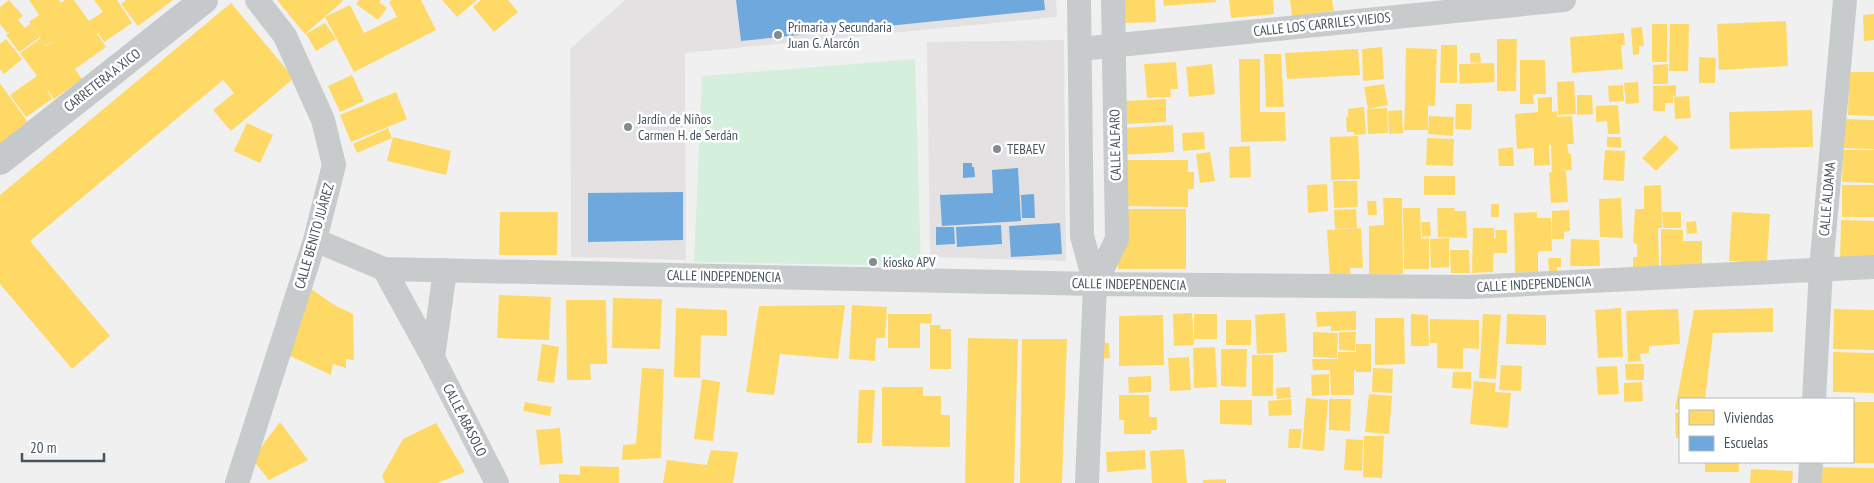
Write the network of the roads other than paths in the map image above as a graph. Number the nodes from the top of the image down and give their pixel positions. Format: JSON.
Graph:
{"nodes":[{"id":1,"x":204,"y":0,"type":"edge"},
{"id":2,"x":257,"y":0,"type":"edge"},
{"id":3,"x":1079,"y":0,"type":"edge"},
{"id":4,"x":1113,"y":0,"type":"edge"},
{"id":5,"x":1564,"y":0,"type":"edge"},
{"id":6,"x":1844,"y":0,"type":"edge"},
{"id":7,"x":1113,"y":46,"type":"junction"},
{"id":8,"x":1080,"y":49,"type":"junction"},
{"id":9,"x":0,"y":161,"type":"edge"},
{"id":10,"x":315,"y":240,"type":"junction"},
{"id":11,"x":1874,"y":267,"type":"edge"},
{"id":12,"x":384,"y":269,"type":"junction"},
{"id":13,"x":1821,"y":269,"type":"junction"},
{"id":14,"x":445,"y":270,"type":"junction"},
{"id":15,"x":1094,"y":284,"type":"junction"},
{"id":16,"x":433,"y":358,"type":"junction"},
{"id":17,"x":1814,"y":398,"type":"edge"},
{"id":18,"x":1811,"y":463,"type":"edge"},
{"id":19,"x":237,"y":483,"type":"edge"},
{"id":20,"x":497,"y":483,"type":"edge"},
{"id":21,"x":1086,"y":483,"type":"edge"},
{"id":22,"x":1810,"y":483,"type":"edge"}],
"edges":[{"from":1,"to":9,"type":"main road","name":"CARRETERA A XICO"},
{"from":2,"to":10,"type":"street","name":"CALLE BENITO JUÁREZ"},
{"from":3,"to":8,"type":"street","name":"CALLE ALFARO"},
{"from":4,"to":7,"type":"street","name":"CALLE ALFARO"},
{"from":5,"to":7,"type":"street","name":"CALLE LOS CARRILES VIEJOS"},
{"from":6,"to":13,"type":"street","name":"CALLE ALDAMA"},
{"from":7,"to":8,"type":"street","name":"CALLE LOS CARRILES VIEJOS"},
{"from":7,"to":15,"type":"street","name":"CALLE ALFARO"},
{"from":8,"to":15,"type":"street","name":"CALLE ALFARO"},
{"from":10,"to":12,"type":"street"},
{"from":10,"to":19,"type":"street","name":"CALLE BENITO JUÁREZ"},
{"from":11,"to":13,"type":"street","name":"CALLE INDEPENDENCIA"},
{"from":12,"to":14,"type":"street","name":"CALLE INDEPENDENCIA"},
{"from":12,"to":16,"type":"street","name":"CALLE ABASOLO"},
{"from":13,"to":15,"type":"street","name":"CALLE INDEPENDENCIA"},
{"from":13,"to":17,"type":"street","name":"CALLE ALDAMA"},
{"from":14,"to":15,"type":"street","name":"CALLE INDEPENDENCIA"},
{"from":14,"to":16,"type":"street"},
{"from":15,"to":21,"type":"street","name":"CALLE ALFARO"},
{"from":16,"to":20,"type":"street","name":"CALLE ABASOLO"},
{"from":18,"to":22,"type":"street"}]}
